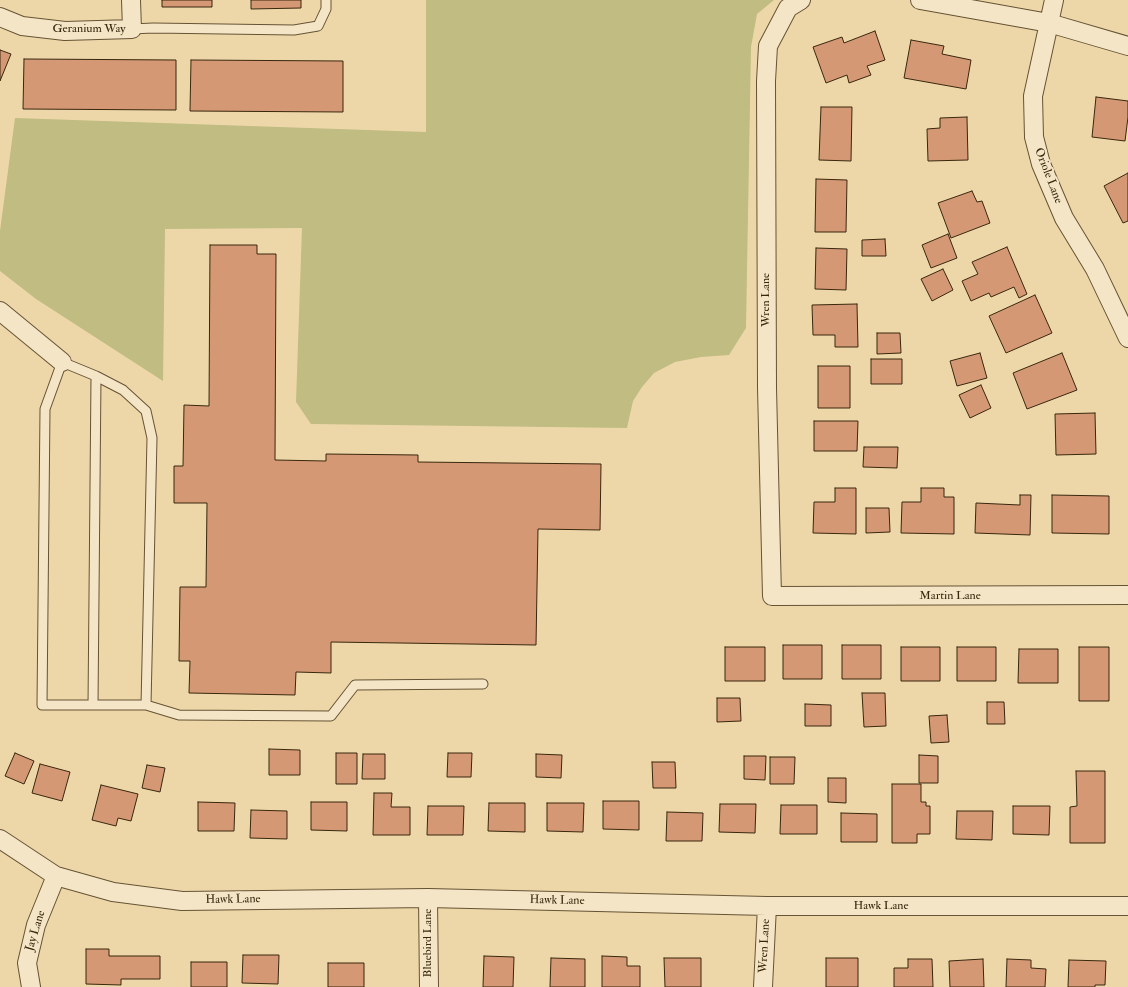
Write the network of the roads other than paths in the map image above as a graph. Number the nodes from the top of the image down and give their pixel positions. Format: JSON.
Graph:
{"nodes":[{"id":1,"x":131,"y":0,"type":"edge"},
{"id":2,"x":326,"y":0,"type":"edge"},
{"id":3,"x":920,"y":0,"type":"edge"},
{"id":4,"x":1054,"y":0,"type":"edge"},
{"id":5,"x":795,"y":4,"type":"edge"},
{"id":6,"x":0,"y":17,"type":"edge"},
{"id":7,"x":1048,"y":23,"type":"junction"},
{"id":8,"x":132,"y":29,"type":"junction"},
{"id":9,"x":1128,"y":46,"type":"edge"},
{"id":10,"x":0,"y":311,"type":"edge"},
{"id":11,"x":1128,"y":338,"type":"edge"},
{"id":12,"x":62,"y":362,"type":"junction"},
{"id":13,"x":96,"y":376,"type":"junction"},
{"id":14,"x":1128,"y":595,"type":"edge"},
{"id":15,"x":772,"y":596,"type":"joint"},
{"id":16,"x":483,"y":684,"type":"dead end"},
{"id":17,"x":93,"y":706,"type":"junction"},
{"id":18,"x":146,"y":706,"type":"junction"},
{"id":19,"x":0,"y":839,"type":"edge"},
{"id":20,"x":56,"y":876,"type":"junction"},
{"id":21,"x":428,"y":898,"type":"junction"},
{"id":22,"x":767,"y":906,"type":"junction"},
{"id":23,"x":1128,"y":906,"type":"edge"},
{"id":24,"x":31,"y":987,"type":"edge"},
{"id":25,"x":429,"y":987,"type":"edge"},
{"id":26,"x":763,"y":987,"type":"edge"}],
"edges":[{"from":1,"to":8,"type":"street"},
{"from":2,"to":8,"type":"lane"},
{"from":3,"to":7,"type":"street"},
{"from":4,"to":7,"type":"street","name":"Oriole Lane"},
{"from":5,"to":15,"type":"street","name":"Wren Lane"},
{"from":6,"to":8,"type":"street","name":"Geranium Way"},
{"from":7,"to":9,"type":"street"},
{"from":7,"to":11,"type":"street","name":"Oriole Lane"},
{"from":10,"to":12,"type":"street"},
{"from":12,"to":13,"type":"lane"},
{"from":12,"to":17,"type":"lane"},
{"from":13,"to":17,"type":"lane"},
{"from":13,"to":18,"type":"lane"},
{"from":14,"to":15,"type":"street","name":"Martin Lane"},
{"from":16,"to":18,"type":"lane"},
{"from":17,"to":18,"type":"lane"},
{"from":19,"to":20,"type":"street","name":"Hawk Lane"},
{"from":20,"to":21,"type":"street","name":"Hawk Lane"},
{"from":20,"to":24,"type":"street","name":"Jay Lane"},
{"from":21,"to":22,"type":"street","name":"Hawk Lane"},
{"from":21,"to":25,"type":"street","name":"Bluebird Lane"},
{"from":22,"to":23,"type":"street","name":"Hawk Lane"},
{"from":22,"to":26,"type":"street","name":"Wren Lane"}]}
